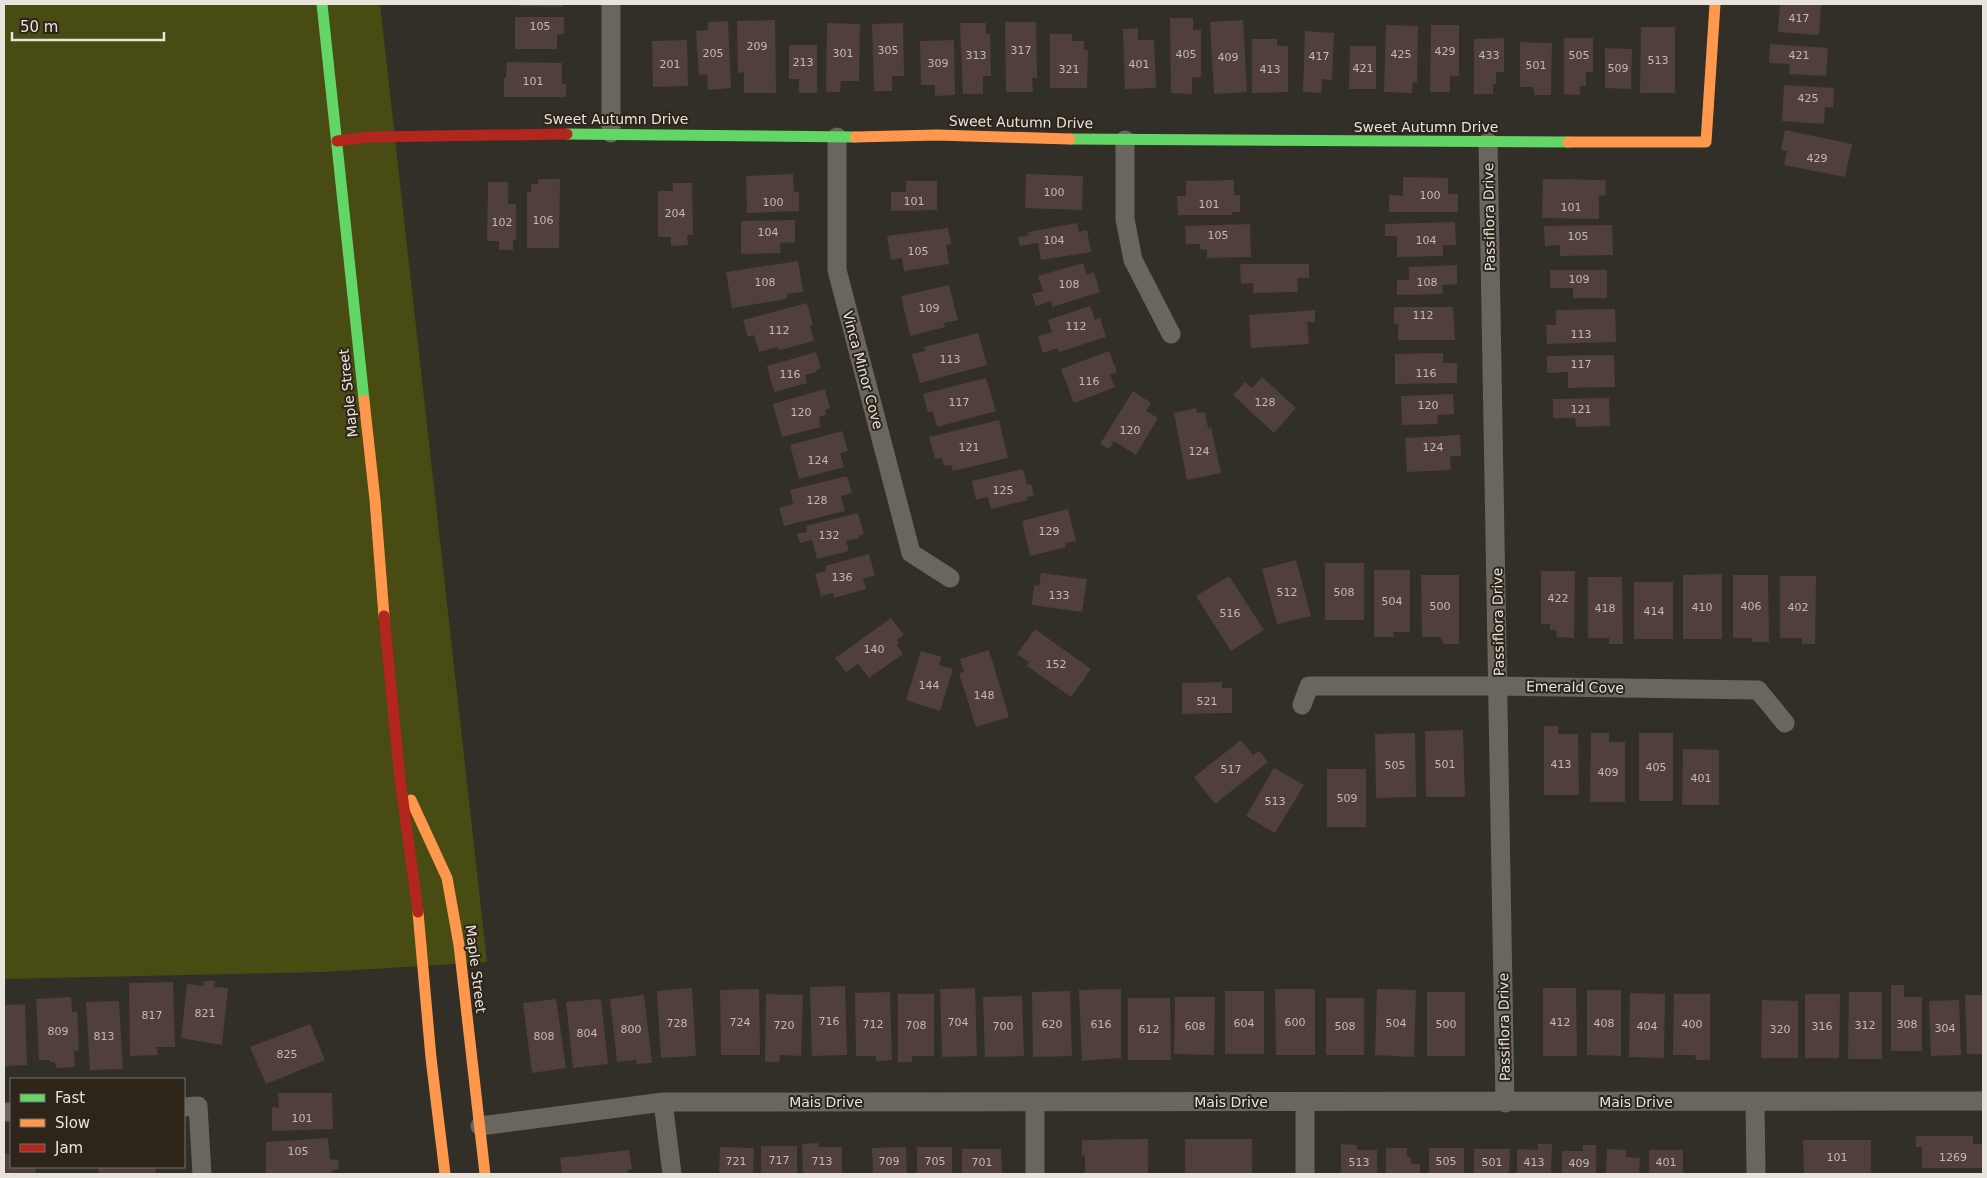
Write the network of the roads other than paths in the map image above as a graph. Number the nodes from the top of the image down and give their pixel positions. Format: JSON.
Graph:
{"nodes":[{"id":1,"x":322,"y":4,"type":"edge"},
{"id":2,"x":610,"y":4,"type":"edge"},
{"id":3,"x":1715,"y":4,"type":"edge"},
{"id":4,"x":611,"y":133,"type":"junction"},
{"id":5,"x":837,"y":137,"type":"junction"},
{"id":6,"x":1125,"y":140,"type":"junction"},
{"id":7,"x":337,"y":141,"type":"junction"},
{"id":8,"x":1488,"y":142,"type":"junction"},
{"id":9,"x":1171,"y":334,"type":"dead end"},
{"id":10,"x":950,"y":578,"type":"dead end"},
{"id":11,"x":1499,"y":686,"type":"junction"},
{"id":12,"x":1302,"y":705,"type":"dead end"},
{"id":13,"x":1785,"y":723,"type":"dead end"},
{"id":14,"x":400,"y":779,"type":"junction"},
{"id":15,"x":1755,"y":1101,"type":"junction"},
{"id":16,"x":1983,"y":1101,"type":"edge"},
{"id":17,"x":663,"y":1102,"type":"junction"},
{"id":18,"x":1035,"y":1102,"type":"junction"},
{"id":19,"x":1305,"y":1102,"type":"junction"},
{"id":20,"x":1505,"y":1103,"type":"junction"},
{"id":21,"x":191,"y":1107,"type":"edge"},
{"id":22,"x":480,"y":1126,"type":"junction"},
{"id":23,"x":202,"y":1174,"type":"edge"},
{"id":24,"x":445,"y":1174,"type":"edge"},
{"id":25,"x":485,"y":1174,"type":"edge"},
{"id":26,"x":672,"y":1174,"type":"edge"},
{"id":27,"x":1035,"y":1174,"type":"edge"},
{"id":28,"x":1305,"y":1174,"type":"edge"},
{"id":29,"x":1756,"y":1174,"type":"edge"}],
"edges":[{"from":1,"to":7,"type":"street","name":"Maple Street"},
{"from":2,"to":4,"type":"street"},
{"from":3,"to":8,"type":"street","name":"Sweet Autumn Drive"},
{"from":4,"to":5,"type":"street","name":"Sweet Autumn Drive"},
{"from":4,"to":7,"type":"street","name":"Sweet Autumn Drive"},
{"from":5,"to":6,"type":"street","name":"Sweet Autumn Drive"},
{"from":5,"to":10,"type":"street","name":"Vinca Minor Cove"},
{"from":6,"to":8,"type":"street","name":"Sweet Autumn Drive"},
{"from":6,"to":9,"type":"street"},
{"from":7,"to":14,"type":"street","name":"Maple Street"},
{"from":8,"to":11,"type":"street","name":"Passiflora Drive"},
{"from":11,"to":12,"type":"street","name":"Emerald Cove"},
{"from":11,"to":13,"type":"street","name":"Emerald Cove"},
{"from":11,"to":20,"type":"street","name":"Passiflora Drive"},
{"from":14,"to":22,"type":"street","name":"Maple Street"},
{"from":14,"to":24,"type":"street","name":"Maple Street"},
{"from":15,"to":16,"type":"street","name":"Mais Drive"},
{"from":15,"to":20,"type":"street","name":"Mais Drive"},
{"from":15,"to":29,"type":"street"},
{"from":17,"to":18,"type":"street","name":"Mais Drive"},
{"from":17,"to":22,"type":"street","name":"Mais Drive"},
{"from":17,"to":26,"type":"street"},
{"from":18,"to":19,"type":"street","name":"Mais Drive"},
{"from":18,"to":27,"type":"street"},
{"from":19,"to":20,"type":"street","name":"Mais Drive"},
{"from":19,"to":28,"type":"street"},
{"from":21,"to":23,"type":"street"},
{"from":22,"to":25,"type":"street","name":"Maple Street"}]}
